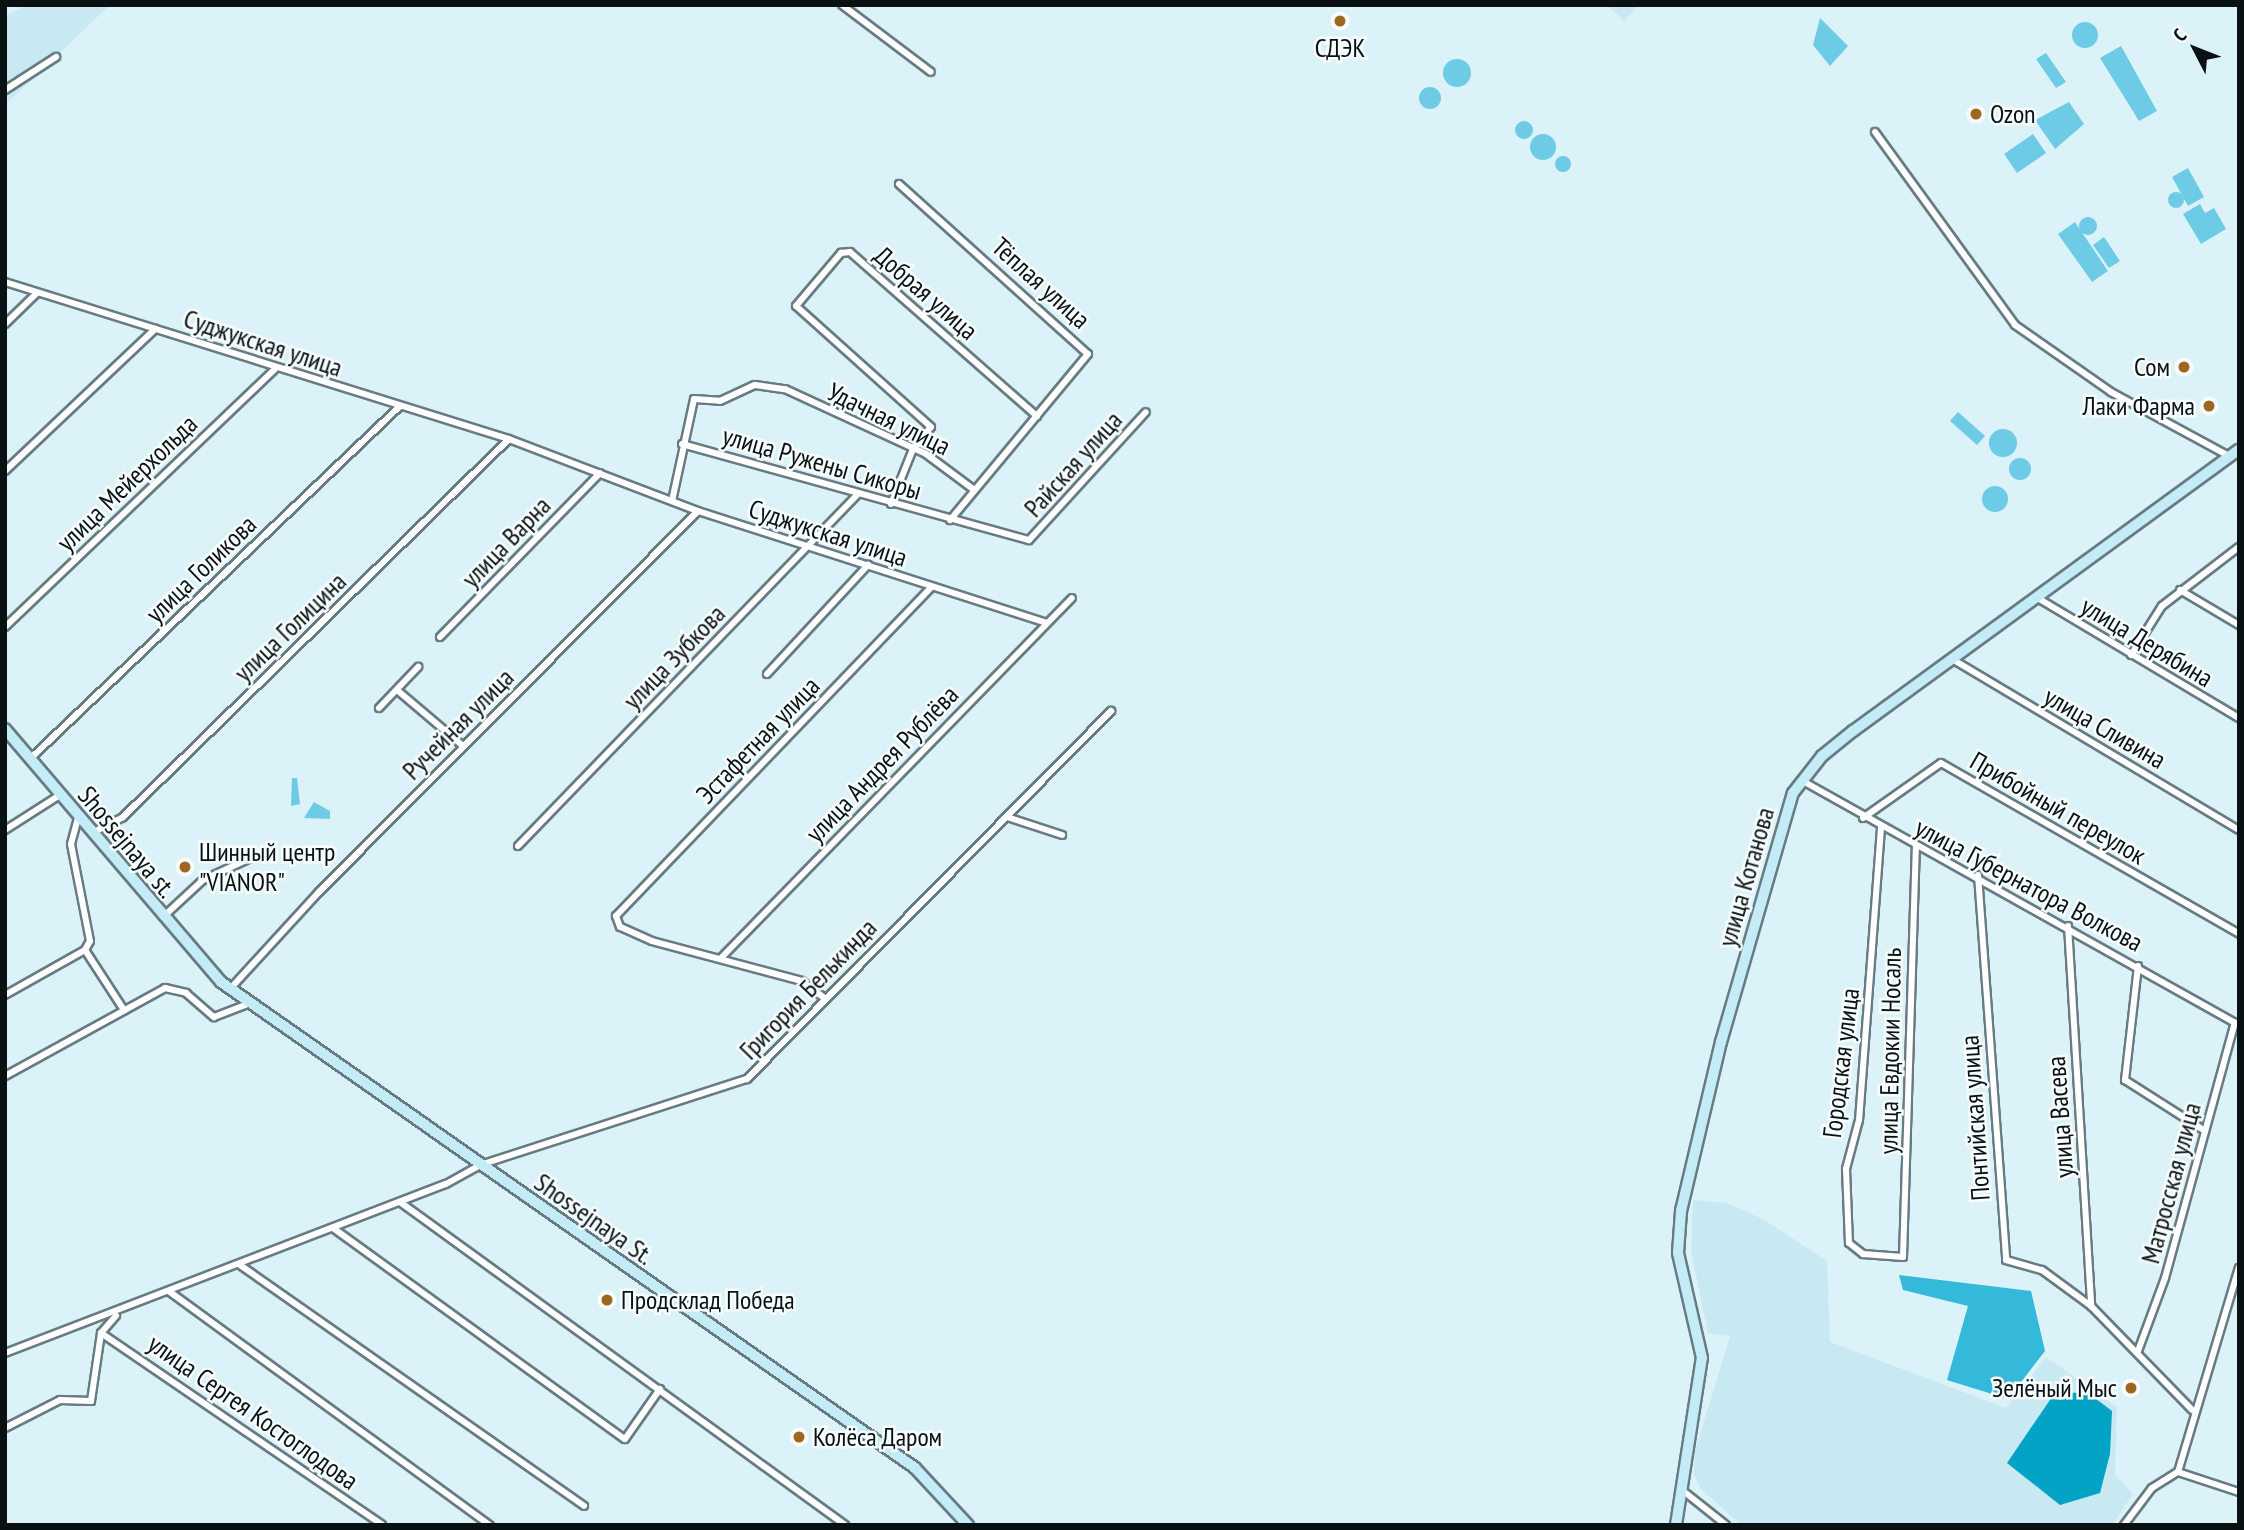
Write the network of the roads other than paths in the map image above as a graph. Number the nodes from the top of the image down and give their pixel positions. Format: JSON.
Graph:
{"nodes":[{"id":1,"x":842,"y":5,"type":"edge"},
{"id":2,"x":56,"y":57,"type":"dead end"},
{"id":3,"x":931,"y":72,"type":"dead end"},
{"id":4,"x":5,"y":90,"type":"edge"},
{"id":5,"x":1875,"y":132,"type":"dead end"},
{"id":6,"x":899,"y":184,"type":"dead end"},
{"id":7,"x":5,"y":282,"type":"edge"},
{"id":8,"x":37,"y":293,"type":"junction"},
{"id":9,"x":5,"y":324,"type":"edge"},
{"id":10,"x":155,"y":329,"type":"junction"},
{"id":11,"x":276,"y":368,"type":"junction"},
{"id":12,"x":398,"y":407,"type":"junction"},
{"id":13,"x":1146,"y":412,"type":"dead end"},
{"id":14,"x":1037,"y":416,"type":"junction"},
{"id":15,"x":509,"y":439,"type":"junction"},
{"id":16,"x":682,"y":443,"type":"junction"},
{"id":17,"x":912,"y":449,"type":"junction"},
{"id":18,"x":2239,"y":450,"type":"edge"},
{"id":19,"x":2229,"y":456,"type":"junction"},
{"id":20,"x":5,"y":471,"type":"edge"},
{"id":21,"x":600,"y":473,"type":"junction"},
{"id":22,"x":973,"y":489,"type":"junction"},
{"id":23,"x":858,"y":495,"type":"junction"},
{"id":24,"x":671,"y":501,"type":"junction"},
{"id":25,"x":891,"y":504,"type":"junction"},
{"id":26,"x":698,"y":511,"type":"junction"},
{"id":27,"x":950,"y":520,"type":"junction"},
{"id":28,"x":1029,"y":540,"type":"joint"},
{"id":29,"x":2237,"y":547,"type":"edge"},
{"id":30,"x":809,"y":548,"type":"junction"},
{"id":31,"x":868,"y":565,"type":"junction"},
{"id":32,"x":932,"y":587,"type":"junction"},
{"id":33,"x":2180,"y":590,"type":"junction"},
{"id":34,"x":2036,"y":597,"type":"junction"},
{"id":35,"x":1072,"y":598,"type":"dead end"},
{"id":36,"x":1046,"y":623,"type":"junction"},
{"id":37,"x":2239,"y":625,"type":"edge"},
{"id":38,"x":5,"y":627,"type":"edge"},
{"id":39,"x":440,"y":637,"type":"dead end"},
{"id":40,"x":2131,"y":655,"type":"junction"},
{"id":41,"x":1952,"y":659,"type":"junction"},
{"id":42,"x":418,"y":667,"type":"dead end"},
{"id":43,"x":767,"y":674,"type":"dead end"},
{"id":44,"x":397,"y":690,"type":"junction"},
{"id":45,"x":379,"y":708,"type":"dead end"},
{"id":46,"x":1111,"y":711,"type":"dead end"},
{"id":47,"x":2239,"y":719,"type":"edge"},
{"id":48,"x":5,"y":729,"type":"edge"},
{"id":49,"x":463,"y":746,"type":"junction"},
{"id":50,"x":30,"y":759,"type":"junction"},
{"id":51,"x":1801,"y":780,"type":"junction"},
{"id":52,"x":60,"y":795,"type":"junction"},
{"id":53,"x":78,"y":817,"type":"junction"},
{"id":54,"x":1007,"y":817,"type":"junction"},
{"id":55,"x":1863,"y":818,"type":"junction"},
{"id":56,"x":1881,"y":828,"type":"junction"},
{"id":57,"x":5,"y":830,"type":"edge"},
{"id":58,"x":2239,"y":830,"type":"edge"},
{"id":59,"x":92,"y":834,"type":"junction"},
{"id":60,"x":1062,"y":835,"type":"dead end"},
{"id":61,"x":1916,"y":845,"type":"junction"},
{"id":62,"x":518,"y":846,"type":"dead end"},
{"id":63,"x":255,"y":856,"type":"dead end"},
{"id":64,"x":1978,"y":875,"type":"junction"},
{"id":65,"x":163,"y":917,"type":"junction"},
{"id":66,"x":2068,"y":926,"type":"junction"},
{"id":67,"x":2239,"y":934,"type":"edge"},
{"id":68,"x":85,"y":950,"type":"junction"},
{"id":69,"x":722,"y":957,"type":"junction"},
{"id":70,"x":2138,"y":966,"type":"junction"},
{"id":71,"x":230,"y":989,"type":"junction"},
{"id":72,"x":5,"y":995,"type":"edge"},
{"id":73,"x":822,"y":997,"type":"junction"},
{"id":74,"x":250,"y":1003,"type":"junction"},
{"id":75,"x":124,"y":1010,"type":"junction"},
{"id":76,"x":2237,"y":1023,"type":"edge"},
{"id":77,"x":5,"y":1076,"type":"edge"},
{"id":78,"x":2205,"y":1131,"type":"junction"},
{"id":79,"x":480,"y":1165,"type":"junction"},
{"id":80,"x":400,"y":1202,"type":"junction"},
{"id":81,"x":333,"y":1228,"type":"junction"},
{"id":82,"x":1903,"y":1257,"type":"joint"},
{"id":83,"x":240,"y":1265,"type":"junction"},
{"id":84,"x":2239,"y":1268,"type":"edge"},
{"id":85,"x":170,"y":1292,"type":"junction"},
{"id":86,"x":2091,"y":1306,"type":"junction"},
{"id":87,"x":117,"y":1314,"type":"junction"},
{"id":88,"x":101,"y":1333,"type":"junction"},
{"id":89,"x":2138,"y":1351,"type":"junction"},
{"id":90,"x":5,"y":1353,"type":"edge"},
{"id":91,"x":660,"y":1389,"type":"junction"},
{"id":92,"x":2192,"y":1410,"type":"junction"},
{"id":93,"x":5,"y":1428,"type":"edge"},
{"id":94,"x":2178,"y":1472,"type":"junction"},
{"id":95,"x":1682,"y":1490,"type":"junction"},
{"id":96,"x":2239,"y":1492,"type":"edge"},
{"id":97,"x":584,"y":1506,"type":"dead end"},
{"id":98,"x":382,"y":1525,"type":"edge"},
{"id":99,"x":490,"y":1525,"type":"edge"},
{"id":100,"x":845,"y":1525,"type":"edge"},
{"id":101,"x":968,"y":1525,"type":"edge"},
{"id":102,"x":1676,"y":1525,"type":"edge"},
{"id":103,"x":1726,"y":1525,"type":"edge"},
{"id":104,"x":2124,"y":1525,"type":"edge"}],
"edges":[{"from":1,"to":3,"type":"street"},
{"from":2,"to":4,"type":"street"},
{"from":5,"to":19,"type":"street"},
{"from":6,"to":14,"type":"street","name":"Тёплая улица"},
{"from":7,"to":8,"type":"street","name":"Суджукская улица"},
{"from":8,"to":9,"type":"street"},
{"from":8,"to":10,"type":"street","name":"Суджукская улица"},
{"from":10,"to":11,"type":"street","name":"Суджукская улица"},
{"from":10,"to":20,"type":"street"},
{"from":11,"to":12,"type":"street","name":"Суджукская улица"},
{"from":11,"to":38,"type":"street","name":"улица Мейерхольда"},
{"from":12,"to":15,"type":"street","name":"Суджукская улица"},
{"from":12,"to":50,"type":"street","name":"улица Голикова"},
{"from":13,"to":28,"type":"street","name":"Райская улица"},
{"from":14,"to":17,"type":"street","name":"Добрая улица"},
{"from":14,"to":22,"type":"street","name":"Тёплая улица"},
{"from":15,"to":21,"type":"street","name":"Суджукская улица"},
{"from":15,"to":59,"type":"street","name":"улица Голицина"},
{"from":16,"to":17,"type":"street","name":"Удачная улица"},
{"from":16,"to":23,"type":"street","name":"улица Ружены Сикоры"},
{"from":16,"to":24,"type":"street"},
{"from":17,"to":22,"type":"street","name":"Удачная улица"},
{"from":17,"to":25,"type":"street"},
{"from":18,"to":19,"type":"street","name":"улица Котанова"},
{"from":19,"to":34,"type":"street","name":"улица Котанова"},
{"from":21,"to":24,"type":"street","name":"Суджукская улица"},
{"from":21,"to":39,"type":"street","name":"улица Варна"},
{"from":22,"to":27,"type":"street","name":"Тёплая улица"},
{"from":23,"to":25,"type":"street","name":"улица Ружены Сикоры"},
{"from":23,"to":30,"type":"street","name":"улица Зубкова"},
{"from":24,"to":26,"type":"street","name":"Суджукская улица"},
{"from":25,"to":27,"type":"street","name":"улица Ружены Сикоры"},
{"from":26,"to":30,"type":"street","name":"Суджукская улица"},
{"from":26,"to":49,"type":"street","name":"Ручейная улица"},
{"from":27,"to":28,"type":"street","name":"улица Ружены Сикоры"},
{"from":29,"to":33,"type":"street"},
{"from":30,"to":31,"type":"street","name":"Суджукская улица"},
{"from":30,"to":62,"type":"street","name":"улица Зубкова"},
{"from":31,"to":32,"type":"street","name":"Суджукская улица"},
{"from":31,"to":43,"type":"street"},
{"from":32,"to":36,"type":"street","name":"Суджукская улица"},
{"from":32,"to":69,"type":"street","name":"Эстафетная улица"},
{"from":33,"to":37,"type":"street"},
{"from":33,"to":40,"type":"street"},
{"from":34,"to":40,"type":"street","name":"улица Дерябина"},
{"from":34,"to":41,"type":"street","name":"улица Котанова"},
{"from":35,"to":36,"type":"street","name":"улица Андрея Рублёва"},
{"from":36,"to":69,"type":"street","name":"улица Андрея Рублёва"},
{"from":40,"to":47,"type":"street","name":"улица Дерябина"},
{"from":41,"to":51,"type":"street","name":"улица Котанова"},
{"from":41,"to":58,"type":"street","name":"улица Сливина"},
{"from":42,"to":44,"type":"street"},
{"from":44,"to":45,"type":"street"},
{"from":44,"to":49,"type":"street"},
{"from":46,"to":54,"type":"street","name":"Григория Белькинда"},
{"from":48,"to":50,"type":"street"},
{"from":49,"to":71,"type":"street","name":"Ручейная улица"},
{"from":50,"to":52,"type":"street","name":"Shossejnaya st."},
{"from":51,"to":55,"type":"street","name":"улица Губернатора Волкова"},
{"from":51,"to":95,"type":"street","name":"улица Котанова"},
{"from":52,"to":53,"type":"street","name":"Shossejnaya st."},
{"from":52,"to":57,"type":"street"},
{"from":53,"to":59,"type":"street","name":"Shossejnaya st."},
{"from":53,"to":68,"type":"street"},
{"from":54,"to":60,"type":"street"},
{"from":54,"to":73,"type":"street","name":"Григория Белькинда"},
{"from":55,"to":56,"type":"street","name":"улица Губернатора Волкова"},
{"from":55,"to":67,"type":"street","name":"Прибойный переулок"},
{"from":56,"to":61,"type":"street","name":"улица Губернатора Волкова"},
{"from":56,"to":82,"type":"street","name":"Городская улица"},
{"from":59,"to":65,"type":"street","name":"Shossejnaya st."},
{"from":61,"to":64,"type":"street","name":"улица Губернатора Волкова"},
{"from":61,"to":82,"type":"street","name":"улица Евдокии Носаль"},
{"from":63,"to":65,"type":"street"},
{"from":64,"to":66,"type":"street","name":"улица Губернатора Волкова"},
{"from":64,"to":86,"type":"street","name":"Понтийская улица"},
{"from":65,"to":71,"type":"street","name":"Shossejnaya st."},
{"from":66,"to":70,"type":"street","name":"улица Губернатора Волкова"},
{"from":66,"to":86,"type":"street","name":"улица Васева"},
{"from":68,"to":72,"type":"street"},
{"from":68,"to":75,"type":"street"},
{"from":69,"to":73,"type":"street"},
{"from":70,"to":76,"type":"street","name":"улица Губернатора Волкова"},
{"from":70,"to":78,"type":"street"},
{"from":71,"to":74,"type":"street","name":"Shossejnaya St."},
{"from":73,"to":79,"type":"street","name":"Григория Белькинда"},
{"from":74,"to":75,"type":"street"},
{"from":74,"to":79,"type":"street","name":"Shossejnaya St."},
{"from":75,"to":77,"type":"street"},
{"from":76,"to":78,"type":"street","name":"Матросская улица"},
{"from":78,"to":89,"type":"street","name":"Матросская улица"},
{"from":79,"to":80,"type":"street","name":"Григория Белькинда"},
{"from":79,"to":101,"type":"street","name":"Shossejnaya St."},
{"from":80,"to":81,"type":"street","name":"Григория Белькинда"},
{"from":80,"to":91,"type":"street"},
{"from":81,"to":83,"type":"street","name":"Григория Белькинда"},
{"from":81,"to":91,"type":"street"},
{"from":83,"to":85,"type":"street","name":"Григория Белькинда"},
{"from":83,"to":97,"type":"street"},
{"from":84,"to":92,"type":"street"},
{"from":85,"to":87,"type":"street","name":"Григория Белькинда"},
{"from":85,"to":99,"type":"street"},
{"from":86,"to":89,"type":"street"},
{"from":87,"to":88,"type":"street"},
{"from":87,"to":90,"type":"street","name":"Григория Белькинда"},
{"from":88,"to":93,"type":"street"},
{"from":88,"to":98,"type":"street","name":"улица Сергея Костоглодова"},
{"from":89,"to":92,"type":"street"},
{"from":91,"to":100,"type":"street"},
{"from":92,"to":94,"type":"street"},
{"from":94,"to":96,"type":"street"},
{"from":94,"to":104,"type":"street"},
{"from":95,"to":102,"type":"street","name":"улица Котанова"},
{"from":95,"to":103,"type":"street"}]}
